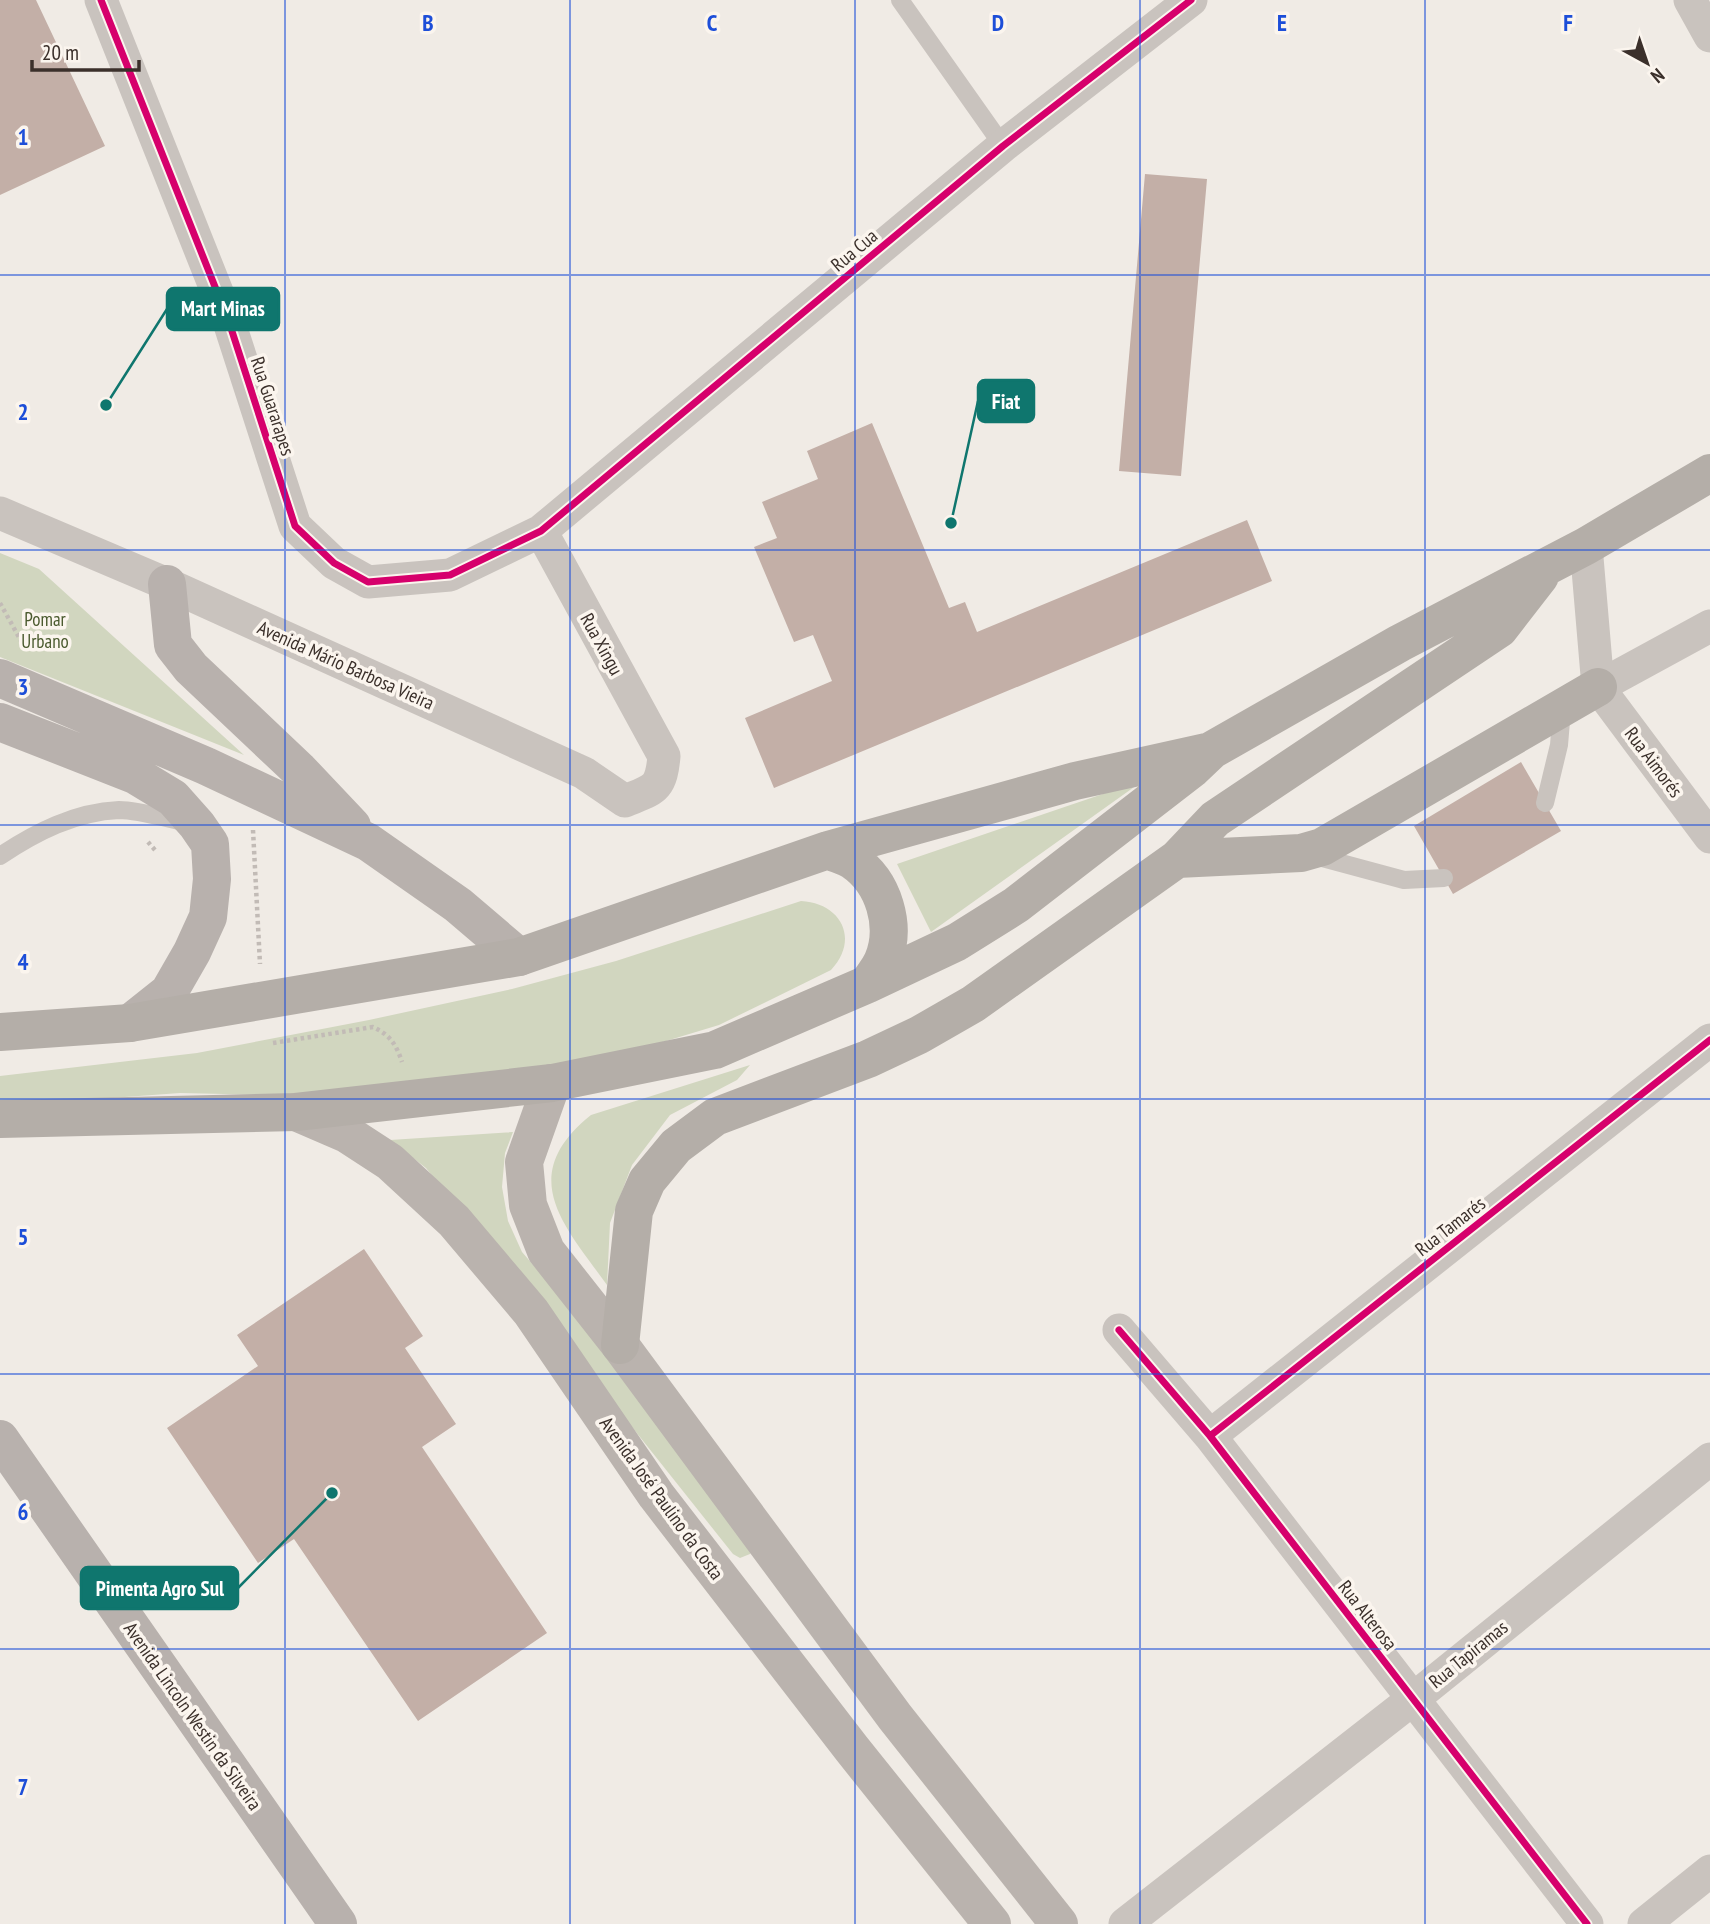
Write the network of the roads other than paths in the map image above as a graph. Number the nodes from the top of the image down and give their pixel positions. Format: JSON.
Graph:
{"nodes":[{"id":1,"x":101,"y":0,"type":"edge"},
{"id":2,"x":900,"y":0,"type":"edge"},
{"id":3,"x":1191,"y":0,"type":"edge"},
{"id":4,"x":1689,"y":0,"type":"edge"},
{"id":5,"x":1710,"y":36,"type":"edge"},
{"id":6,"x":1003,"y":146,"type":"junction"},
{"id":7,"x":1710,"y":473,"type":"edge"},
{"id":8,"x":0,"y":513,"type":"edge"},
{"id":9,"x":541,"y":531,"type":"junction"},
{"id":10,"x":1586,"y":546,"type":"junction"},
{"id":11,"x":1548,"y":566,"type":"junction"},
{"id":12,"x":167,"y":584,"type":"junction"},
{"id":13,"x":1710,"y":625,"type":"edge"},
{"id":14,"x":15,"y":668,"type":"edge"},
{"id":15,"x":1598,"y":687,"type":"junction"},
{"id":16,"x":1562,"y":709,"type":"junction"},
{"id":17,"x":0,"y":722,"type":"edge"},
{"id":18,"x":1212,"y":750,"type":"junction"},
{"id":19,"x":664,"y":756,"type":"joint"},
{"id":20,"x":1545,"y":803,"type":"dead end"},
{"id":21,"x":197,"y":825,"type":"junction"},
{"id":22,"x":1710,"y":837,"type":"edge"},
{"id":23,"x":368,"y":842,"type":"junction"},
{"id":24,"x":828,"y":850,"type":"junction"},
{"id":25,"x":1301,"y":853,"type":"junction"},
{"id":26,"x":0,"y":856,"type":"edge"},
{"id":27,"x":1177,"y":859,"type":"junction"},
{"id":28,"x":1444,"y":878,"type":"dead end"},
{"id":29,"x":1115,"y":901,"type":"junction"},
{"id":30,"x":1016,"y":905,"type":"junction"},
{"id":31,"x":519,"y":957,"type":"junction"},
{"id":32,"x":868,"y":984,"type":"junction"},
{"id":33,"x":130,"y":1023,"type":"junction"},
{"id":34,"x":0,"y":1032,"type":"edge"},
{"id":35,"x":1710,"y":1040,"type":"edge"},
{"id":36,"x":552,"y":1083,"type":"junction"},
{"id":37,"x":296,"y":1112,"type":"junction"},
{"id":38,"x":0,"y":1118,"type":"edge"},
{"id":39,"x":1119,"y":1330,"type":"dead end"},
{"id":40,"x":620,"y":1345,"type":"junction"},
{"id":41,"x":1210,"y":1436,"type":"junction"},
{"id":42,"x":0,"y":1439,"type":"edge"},
{"id":43,"x":1710,"y":1459,"type":"edge"},
{"id":44,"x":788,"y":1572,"type":"junction"},
{"id":45,"x":741,"y":1605,"type":"junction"},
{"id":46,"x":1413,"y":1699,"type":"junction"},
{"id":47,"x":895,"y":1717,"type":"junction"},
{"id":48,"x":852,"y":1749,"type":"junction"},
{"id":49,"x":1710,"y":1871,"type":"edge"},
{"id":50,"x":338,"y":1924,"type":"edge"},
{"id":51,"x":992,"y":1924,"type":"edge"},
{"id":52,"x":1059,"y":1924,"type":"edge"},
{"id":53,"x":1125,"y":1924,"type":"edge"},
{"id":54,"x":1587,"y":1924,"type":"edge"},
{"id":55,"x":1644,"y":1924,"type":"edge"}],
"edges":[{"from":1,"to":9,"type":"street","name":"Rua Guararapes"},
{"from":2,"to":6,"type":"lane"},
{"from":3,"to":6,"type":"street","name":"Rua Cua"},
{"from":4,"to":5,"type":"street"},
{"from":6,"to":9,"type":"street","name":"Rua Cua"},
{"from":7,"to":10,"type":"highway"},
{"from":8,"to":12,"type":"street","name":"Avenida Mário Barbosa Vieira"},
{"from":9,"to":19,"type":"street","name":"Rua Xingu"},
{"from":10,"to":11,"type":"highway"},
{"from":10,"to":15,"type":"street"},
{"from":11,"to":18,"type":"highway"},
{"from":11,"to":27,"type":"highway"},
{"from":12,"to":19,"type":"street","name":"Avenida Mário Barbosa Vieira"},
{"from":12,"to":23,"type":"main road"},
{"from":13,"to":15,"type":"street"},
{"from":14,"to":23,"type":"main road"},
{"from":15,"to":16,"type":"highway"},
{"from":15,"to":22,"type":"street","name":"Rua Aimorés"},
{"from":16,"to":20,"type":"lane"},
{"from":16,"to":25,"type":"highway"},
{"from":17,"to":21,"type":"main road"},
{"from":18,"to":24,"type":"highway"},
{"from":18,"to":30,"type":"highway"},
{"from":21,"to":26,"type":"lane"},
{"from":21,"to":33,"type":"main road"},
{"from":23,"to":31,"type":"main road"},
{"from":24,"to":31,"type":"highway"},
{"from":24,"to":32,"type":"highway"},
{"from":25,"to":27,"type":"highway"},
{"from":25,"to":28,"type":"lane"},
{"from":27,"to":29,"type":"highway"},
{"from":29,"to":30,"type":"highway"},
{"from":29,"to":40,"type":"highway"},
{"from":30,"to":32,"type":"highway"},
{"from":31,"to":33,"type":"highway"},
{"from":32,"to":36,"type":"highway"},
{"from":33,"to":34,"type":"highway"},
{"from":35,"to":41,"type":"street","name":"Rua Tamarés"},
{"from":36,"to":37,"type":"highway"},
{"from":36,"to":40,"type":"main road"},
{"from":37,"to":38,"type":"highway"},
{"from":37,"to":45,"type":"main road","name":"Avenida José Paulino da Costa"},
{"from":39,"to":41,"type":"street","name":"Rua Alterosa"},
{"from":40,"to":44,"type":"main road"},
{"from":41,"to":46,"type":"street","name":"Rua Alterosa"},
{"from":42,"to":50,"type":"main road","name":"Avenida Lincoln Westin da Silveira"},
{"from":43,"to":46,"type":"street","name":"Rua Tapiramas"},
{"from":44,"to":45,"type":"main road"},
{"from":44,"to":47,"type":"main road"},
{"from":45,"to":48,"type":"main road","name":"Avenida José Paulino da Costa"},
{"from":46,"to":53,"type":"street","name":"Rua Tapiramas"},
{"from":46,"to":54,"type":"street","name":"Rua Alterosa"},
{"from":47,"to":48,"type":"main road"},
{"from":47,"to":52,"type":"main road"},
{"from":48,"to":51,"type":"main road","name":"Avenida José Paulino da Costa"},
{"from":49,"to":55,"type":"street"}]}
